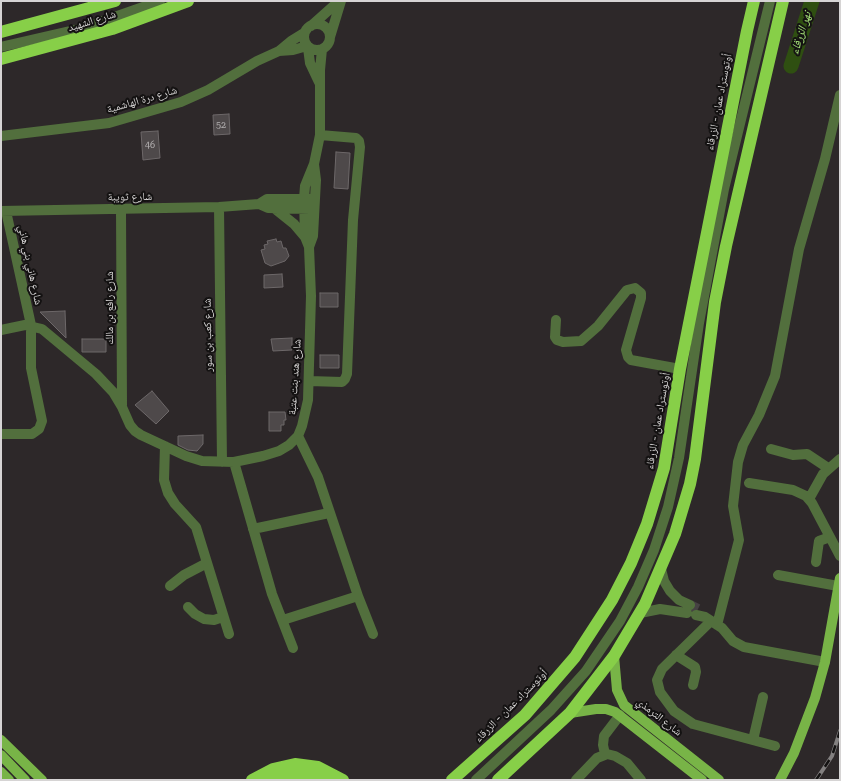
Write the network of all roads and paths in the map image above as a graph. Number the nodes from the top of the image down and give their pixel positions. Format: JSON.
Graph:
{"nodes":[{"id":1,"x":115,"y":1,"type":"edge"},
{"id":2,"x":149,"y":1,"type":"edge"},
{"id":3,"x":160,"y":1,"type":"edge"},
{"id":4,"x":188,"y":1,"type":"edge"},
{"id":5,"x":340,"y":1,"type":"edge"},
{"id":6,"x":748,"y":1,"type":"edge"},
{"id":7,"x":754,"y":1,"type":"edge"},
{"id":8,"x":770,"y":1,"type":"edge"},
{"id":9,"x":773,"y":1,"type":"edge"},
{"id":10,"x":783,"y":1,"type":"edge"},
{"id":11,"x":311,"y":26,"type":"junction"},
{"id":12,"x":747,"y":31,"type":"junction"},
{"id":13,"x":1,"y":32,"type":"edge"},
{"id":14,"x":304,"y":34,"type":"junction"},
{"id":15,"x":330,"y":37,"type":"junction"},
{"id":16,"x":1,"y":42,"type":"edge"},
{"id":17,"x":1,"y":47,"type":"edge"},
{"id":18,"x":308,"y":47,"type":"junction"},
{"id":19,"x":322,"y":49,"type":"junction"},
{"id":20,"x":279,"y":51,"type":"junction"},
{"id":21,"x":1,"y":59,"type":"edge"},
{"id":22,"x":320,"y":84,"type":"junction"},
{"id":23,"x":840,"y":95,"type":"edge"},
{"id":24,"x":320,"y":135,"type":"junction"},
{"id":25,"x":1,"y":136,"type":"edge"},
{"id":26,"x":259,"y":204,"type":"junction"},
{"id":27,"x":309,"y":204,"type":"junction"},
{"id":28,"x":219,"y":207,"type":"junction"},
{"id":29,"x":274,"y":208,"type":"junction"},
{"id":30,"x":121,"y":210,"type":"junction"},
{"id":31,"x":4,"y":211,"type":"edge"},
{"id":32,"x":305,"y":237,"type":"junction"},
{"id":33,"x":309,"y":247,"type":"junction"},
{"id":34,"x":556,"y":320,"type":"dead end"},
{"id":35,"x":31,"y":325,"type":"junction"},
{"id":36,"x":1,"y":330,"type":"edge"},
{"id":37,"x":680,"y":369,"type":"junction"},
{"id":38,"x":309,"y":381,"type":"junction"},
{"id":39,"x":122,"y":407,"type":"junction"},
{"id":40,"x":1,"y":434,"type":"edge"},
{"id":41,"x":298,"y":436,"type":"junction"},
{"id":42,"x":165,"y":446,"type":"junction"},
{"id":43,"x":771,"y":449,"type":"dead end"},
{"id":44,"x":840,"y":459,"type":"edge"},
{"id":45,"x":222,"y":462,"type":"junction"},
{"id":46,"x":234,"y":462,"type":"junction"},
{"id":47,"x":828,"y":468,"type":"junction"},
{"id":48,"x":749,"y":483,"type":"dead end"},
{"id":49,"x":809,"y":499,"type":"junction"},
{"id":50,"x":329,"y":513,"type":"junction"},
{"id":51,"x":253,"y":529,"type":"junction"},
{"id":52,"x":830,"y":537,"type":"junction"},
{"id":53,"x":840,"y":556,"type":"edge"},
{"id":54,"x":816,"y":562,"type":"dead end"},
{"id":55,"x":207,"y":563,"type":"junction"},
{"id":56,"x":661,"y":569,"type":"junction"},
{"id":57,"x":778,"y":575,"type":"dead end"},
{"id":58,"x":839,"y":582,"type":"edge"},
{"id":59,"x":170,"y":586,"type":"dead end"},
{"id":60,"x":358,"y":596,"type":"junction"},
{"id":61,"x":188,"y":607,"type":"dead end"},
{"id":62,"x":640,"y":613,"type":"junction"},
{"id":63,"x":701,"y":615,"type":"junction"},
{"id":64,"x":223,"y":616,"type":"junction"},
{"id":65,"x":283,"y":620,"type":"junction"},
{"id":66,"x":229,"y":634,"type":"dead end"},
{"id":67,"x":374,"y":634,"type":"dead end"},
{"id":68,"x":293,"y":648,"type":"dead end"},
{"id":69,"x":676,"y":655,"type":"junction"},
{"id":70,"x":614,"y":656,"type":"junction"},
{"id":71,"x":825,"y":662,"type":"junction"},
{"id":72,"x":692,"y":685,"type":"dead end"},
{"id":73,"x":763,"y":697,"type":"dead end"},
{"id":74,"x":570,"y":713,"type":"junction"},
{"id":75,"x":620,"y":715,"type":"junction"},
{"id":76,"x":1,"y":740,"type":"edge"},
{"id":77,"x":753,"y":740,"type":"junction"},
{"id":78,"x":774,"y":746,"type":"dead end"},
{"id":79,"x":605,"y":754,"type":"junction"},
{"id":80,"x":1,"y":755,"type":"edge"},
{"id":81,"x":1,"y":772,"type":"edge"},
{"id":82,"x":781,"y":779,"type":"edge"},
{"id":83,"x":10,"y":780,"type":"edge"},
{"id":84,"x":25,"y":780,"type":"edge"},
{"id":85,"x":42,"y":780,"type":"edge"},
{"id":86,"x":252,"y":780,"type":"edge"},
{"id":87,"x":270,"y":780,"type":"edge"},
{"id":88,"x":328,"y":780,"type":"edge"},
{"id":89,"x":343,"y":780,"type":"edge"},
{"id":90,"x":452,"y":780,"type":"edge"},
{"id":91,"x":476,"y":780,"type":"edge"},
{"id":92,"x":480,"y":780,"type":"edge"},
{"id":93,"x":498,"y":780,"type":"edge"},
{"id":94,"x":576,"y":780,"type":"edge"},
{"id":95,"x":641,"y":780,"type":"edge"},
{"id":96,"x":702,"y":780,"type":"edge"},
{"id":97,"x":719,"y":780,"type":"edge"}],
"edges":[{"from":1,"to":13,"type":"highway","name":"شارع الشهيد"},
{"from":2,"to":16,"type":"street"},
{"from":3,"to":17,"type":"street"},
{"from":4,"to":21,"type":"highway","name":"شارع الشهيد"},
{"from":5,"to":11,"type":"street"},
{"from":5,"to":15,"type":"street"},
{"from":6,"to":12,"type":"highway"},
{"from":7,"to":12,"type":"highway","name":"أوتوستراد عمان - الزرقاء"},
{"from":8,"to":91,"type":"street"},
{"from":9,"to":92,"type":"street"},
{"from":10,"to":56,"type":"highway"},
{"from":11,"to":14,"type":"street"},
{"from":11,"to":15,"type":"street"},
{"from":12,"to":37,"type":"highway","name":"أوتوستراد عمان - الزرقاء"},
{"from":14,"to":18,"type":"street"},
{"from":14,"to":20,"type":"street","name":"شارع درة الهاشمية"},
{"from":15,"to":19,"type":"street"},
{"from":18,"to":19,"type":"street"},
{"from":18,"to":20,"type":"street","name":"شارع درة الهاشمية"},
{"from":18,"to":22,"type":"street","name":"شارع هند بنت عتبة"},
{"from":19,"to":22,"type":"street","name":"شارع هند بنت عتبة"},
{"from":20,"to":25,"type":"street","name":"شارع درة الهاشمية"},
{"from":22,"to":24,"type":"street","name":"شارع هند بنت عتبة"},
{"from":23,"to":63,"type":"street"},
{"from":24,"to":27,"type":"street","name":"شارع هند بنت عتبة"},
{"from":24,"to":38,"type":"street"},
{"from":26,"to":27,"type":"street","name":"شارع ثويبة"},
{"from":26,"to":28,"type":"street","name":"شارع ثويبة"},
{"from":26,"to":29,"type":"street","name":"شارع ثويبة"},
{"from":27,"to":29,"type":"street","name":"شارع ثويبة"},
{"from":27,"to":32,"type":"street","name":"شارع هند بنت عتبة"},
{"from":27,"to":33,"type":"street","name":"شارع هند بنت عتبة"},
{"from":28,"to":30,"type":"street","name":"شارع ثويبة"},
{"from":28,"to":45,"type":"street","name":"شارع كعب بن سور"},
{"from":29,"to":32,"type":"street"},
{"from":30,"to":31,"type":"street","name":"شارع ثويبة"},
{"from":30,"to":39,"type":"street","name":"شارع رافع بن مالك"},
{"from":31,"to":35,"type":"street","name":"شارع هاني بني هاني"},
{"from":32,"to":33,"type":"street","name":"شارع هند بنت عتبة"},
{"from":33,"to":38,"type":"street","name":"شارع هند بنت عتبة"},
{"from":34,"to":37,"type":"street"},
{"from":35,"to":36,"type":"street"},
{"from":35,"to":39,"type":"street"},
{"from":35,"to":40,"type":"street","name":"شارع هاني بني هاني"},
{"from":37,"to":90,"type":"highway","name":"أوتوستراد عمان - الزرقاء"},
{"from":38,"to":41,"type":"street","name":"شارع هند بنت عتبة"},
{"from":39,"to":42,"type":"street"},
{"from":41,"to":46,"type":"street"},
{"from":41,"to":50,"type":"street"},
{"from":42,"to":45,"type":"street"},
{"from":42,"to":55,"type":"street"},
{"from":43,"to":47,"type":"street"},
{"from":44,"to":47,"type":"street"},
{"from":45,"to":46,"type":"street"},
{"from":46,"to":51,"type":"street"},
{"from":47,"to":49,"type":"street"},
{"from":48,"to":49,"type":"street"},
{"from":49,"to":52,"type":"street"},
{"from":50,"to":51,"type":"street"},
{"from":50,"to":60,"type":"street"},
{"from":51,"to":65,"type":"street"},
{"from":52,"to":53,"type":"street"},
{"from":52,"to":54,"type":"street"},
{"from":55,"to":59,"type":"street"},
{"from":55,"to":64,"type":"street"},
{"from":56,"to":62,"type":"highway"},
{"from":56,"to":63,"type":"street"},
{"from":57,"to":58,"type":"street"},
{"from":58,"to":71,"type":"main road"},
{"from":60,"to":65,"type":"street"},
{"from":60,"to":67,"type":"street"},
{"from":61,"to":64,"type":"street"},
{"from":62,"to":63,"type":"street"},
{"from":62,"to":70,"type":"highway"},
{"from":63,"to":69,"type":"street"},
{"from":63,"to":71,"type":"street"},
{"from":64,"to":66,"type":"street"},
{"from":65,"to":68,"type":"street"},
{"from":69,"to":72,"type":"street"},
{"from":69,"to":77,"type":"street"},
{"from":70,"to":74,"type":"highway"},
{"from":70,"to":97,"type":"main road","name":"شارع الترمذي"},
{"from":71,"to":82,"type":"main road"},
{"from":73,"to":77,"type":"street"},
{"from":74,"to":75,"type":"main road","name":"شارع الترمذي"},
{"from":74,"to":93,"type":"highway"},
{"from":75,"to":79,"type":"street"},
{"from":75,"to":96,"type":"main road","name":"شارع الترمذي"},
{"from":76,"to":85,"type":"main road"},
{"from":77,"to":78,"type":"street"},
{"from":79,"to":94,"type":"street"},
{"from":79,"to":95,"type":"street"},
{"from":80,"to":84,"type":"main road"},
{"from":81,"to":83,"type":"main road"},
{"from":86,"to":89,"type":"highway"},
{"from":87,"to":88,"type":"highway"}]}
